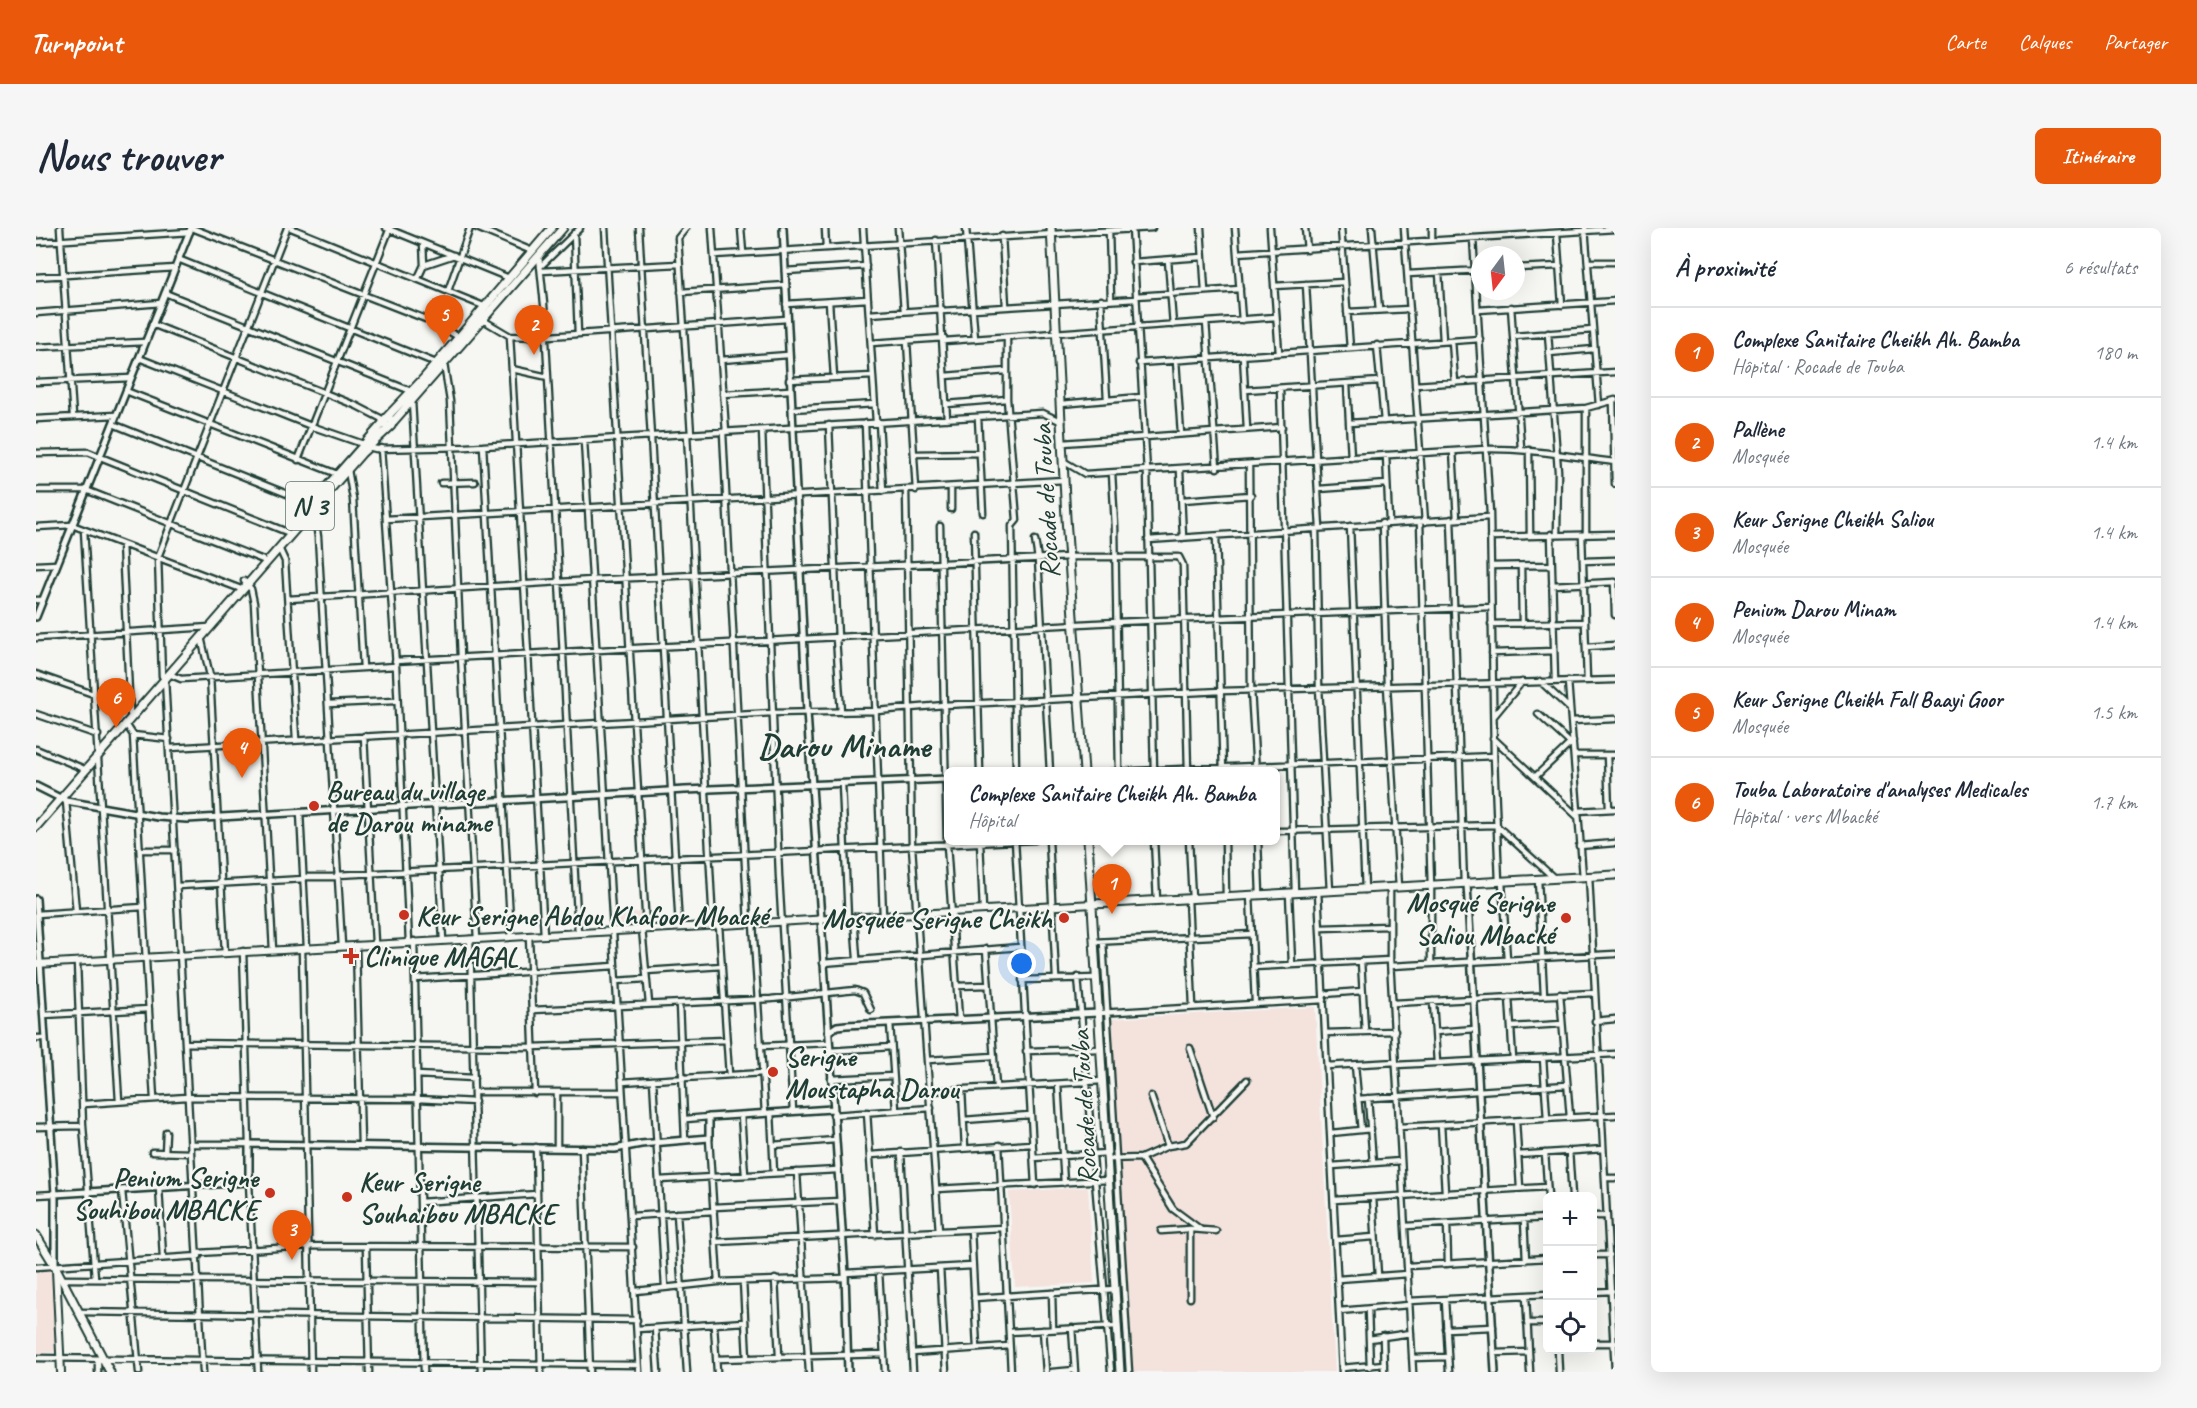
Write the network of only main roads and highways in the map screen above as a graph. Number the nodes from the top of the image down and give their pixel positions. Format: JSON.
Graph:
{"nodes":[{"id":1,"x":552,"y":228,"type":"edge"},
{"id":2,"x":564,"y":228,"type":"edge"},
{"id":3,"x":1051,"y":232,"type":"edge"},
{"id":4,"x":536,"y":253,"type":"junction"},
{"id":5,"x":488,"y":307,"type":"junction"},
{"id":6,"x":440,"y":363,"type":"junction"},
{"id":7,"x":386,"y":424,"type":"junction"},
{"id":8,"x":365,"y":445,"type":"junction"},
{"id":9,"x":313,"y":506,"type":"junction"},
{"id":10,"x":242,"y":586,"type":"junction"},
{"id":11,"x":208,"y":626,"type":"junction"},
{"id":12,"x":166,"y":676,"type":"junction"},
{"id":13,"x":98,"y":753,"type":"junction"},
{"id":14,"x":1084,"y":767,"type":"edge"},
{"id":15,"x":61,"y":801,"type":"junction"},
{"id":16,"x":36,"y":827,"type":"edge"},
{"id":17,"x":1088,"y":845,"type":"edge"},
{"id":18,"x":1615,"y":875,"type":"edge"},
{"id":19,"x":1093,"y":904,"type":"junction"},
{"id":20,"x":38,"y":964,"type":"edge"},
{"id":21,"x":36,"y":1235,"type":"edge"},
{"id":22,"x":55,"y":1266,"type":"junction"},
{"id":23,"x":62,"y":1372,"type":"edge"},
{"id":24,"x":110,"y":1372,"type":"edge"},
{"id":25,"x":1120,"y":1372,"type":"edge"}],
"edges":[{"from":1,"to":4,"type":"main road","number":"N 3"},
{"from":2,"to":4,"type":"main road","number":"N 3"},
{"from":3,"to":14,"type":"main road","name":"Rocade de Touba"},
{"from":4,"to":5,"type":"main road","number":"N 3"},
{"from":4,"to":5,"type":"main road","number":"N 3"},
{"from":5,"to":6,"type":"main road","number":"N 3"},
{"from":5,"to":6,"type":"main road","number":"N 3"},
{"from":6,"to":7,"type":"main road","number":"N 3"},
{"from":6,"to":7,"type":"main road","number":"N 3"},
{"from":7,"to":8,"type":"main road","number":"N 3"},
{"from":8,"to":9,"type":"main road","number":"N 3"},
{"from":8,"to":9,"type":"main road","number":"N 3"},
{"from":9,"to":10,"type":"main road","number":"N 3"},
{"from":9,"to":10,"type":"main road","number":"N 3"},
{"from":10,"to":11,"type":"main road","number":"N 3"},
{"from":11,"to":12,"type":"main road","number":"N 3"},
{"from":11,"to":12,"type":"main road","number":"N 3"},
{"from":12,"to":13,"type":"main road","number":"N 3"},
{"from":12,"to":13,"type":"main road","number":"N 3"},
{"from":13,"to":15,"type":"main road","number":"N 3"},
{"from":13,"to":15,"type":"main road","number":"N 3"},
{"from":15,"to":16,"type":"main road","number":"N 3"},
{"from":17,"to":19,"type":"main road","name":"Rocade de Touba"},
{"from":18,"to":19,"type":"main road"},
{"from":19,"to":20,"type":"main road"},
{"from":19,"to":25,"type":"main road","name":"Rocade de Touba"},
{"from":21,"to":22,"type":"main road"},
{"from":22,"to":23,"type":"main road"},
{"from":22,"to":24,"type":"main road"}]}
